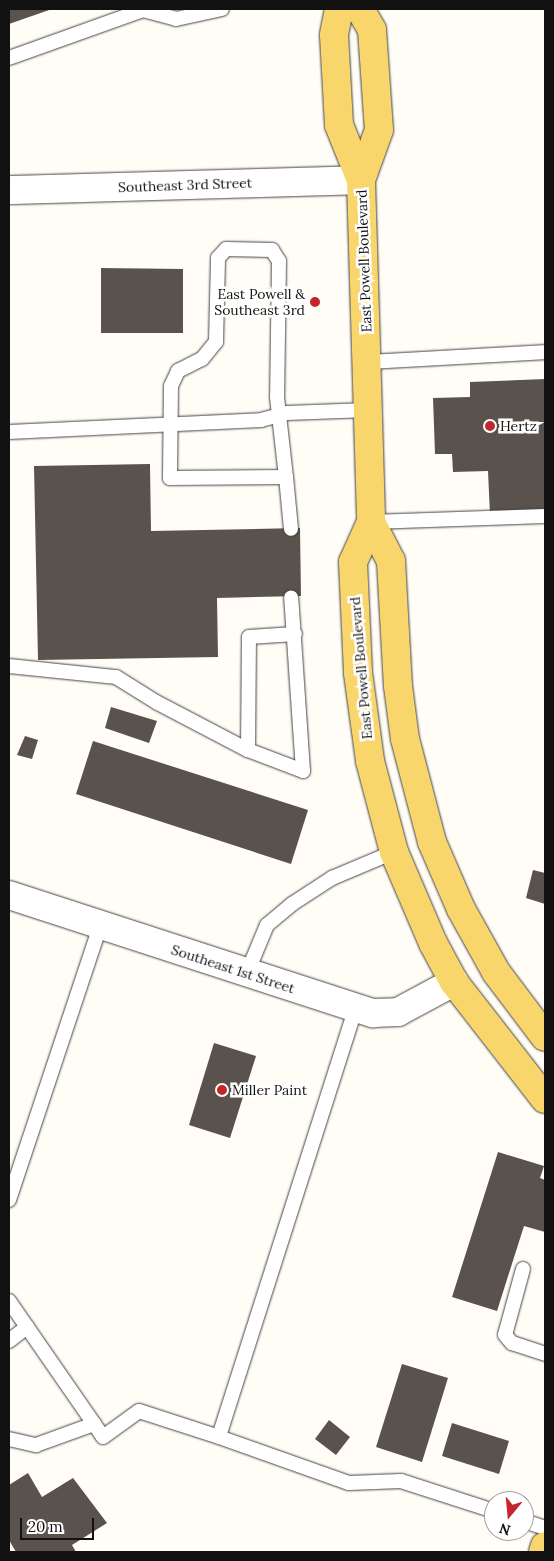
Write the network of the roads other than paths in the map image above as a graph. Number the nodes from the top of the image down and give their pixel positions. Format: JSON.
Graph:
{"nodes":[{"id":1,"x":222,"y":9,"type":"edge"},
{"id":2,"x":339,"y":9,"type":"edge"},
{"id":3,"x":360,"y":9,"type":"edge"},
{"id":4,"x":9,"y":58,"type":"edge"},
{"id":5,"x":361,"y":180,"type":"junction"},
{"id":6,"x":9,"y":190,"type":"edge"},
{"id":7,"x":545,"y":352,"type":"edge"},
{"id":8,"x":367,"y":362,"type":"junction"},
{"id":9,"x":368,"y":410,"type":"junction"},
{"id":10,"x":280,"y":415,"type":"junction"},
{"id":11,"x":171,"y":424,"type":"junction"},
{"id":12,"x":9,"y":432,"type":"edge"},
{"id":13,"x":286,"y":477,"type":"junction"},
{"id":14,"x":545,"y":516,"type":"edge"},
{"id":15,"x":371,"y":522,"type":"junction"},
{"id":16,"x":291,"y":529,"type":"dead end"},
{"id":17,"x":291,"y":597,"type":"dead end"},
{"id":18,"x":295,"y":634,"type":"junction"},
{"id":19,"x":9,"y":666,"type":"edge"},
{"id":20,"x":248,"y":750,"type":"junction"},
{"id":21,"x":432,"y":842,"type":"junction"},
{"id":22,"x":394,"y":852,"type":"junction"},
{"id":23,"x":9,"y":894,"type":"edge"},
{"id":24,"x":100,"y":926,"type":"junction"},
{"id":25,"x":247,"y":973,"type":"junction"},
{"id":26,"x":454,"y":982,"type":"junction"},
{"id":27,"x":356,"y":1007,"type":"junction"},
{"id":28,"x":545,"y":1037,"type":"edge"},
{"id":29,"x":545,"y":1099,"type":"edge"},
{"id":30,"x":9,"y":1200,"type":"edge"},
{"id":31,"x":523,"y":1269,"type":"dead end"},
{"id":32,"x":9,"y":1301,"type":"edge"},
{"id":33,"x":27,"y":1327,"type":"junction"},
{"id":34,"x":9,"y":1341,"type":"edge"},
{"id":35,"x":545,"y":1354,"type":"edge"},
{"id":36,"x":94,"y":1424,"type":"junction"},
{"id":37,"x":219,"y":1437,"type":"junction"},
{"id":38,"x":9,"y":1439,"type":"edge"},
{"id":39,"x":484,"y":1508,"type":"edge"},
{"id":40,"x":545,"y":1546,"type":"edge"},
{"id":41,"x":543,"y":1552,"type":"edge"}],
"edges":[{"from":1,"to":4,"type":"lane"},
{"from":2,"to":5,"type":"main road","name":"East Powell Boulevard"},
{"from":3,"to":5,"type":"main road","name":"East Powell Boulevard"},
{"from":5,"to":6,"type":"street","name":"Southeast 3rd Street"},
{"from":5,"to":8,"type":"main road","name":"East Powell Boulevard"},
{"from":7,"to":8,"type":"lane"},
{"from":8,"to":9,"type":"main road","name":"East Powell Boulevard"},
{"from":9,"to":10,"type":"lane"},
{"from":9,"to":15,"type":"main road","name":"East Powell Boulevard"},
{"from":10,"to":11,"type":"lane"},
{"from":10,"to":11,"type":"lane"},
{"from":10,"to":13,"type":"lane"},
{"from":11,"to":12,"type":"lane"},
{"from":11,"to":13,"type":"lane"},
{"from":13,"to":16,"type":"lane"},
{"from":14,"to":15,"type":"lane"},
{"from":15,"to":21,"type":"main road","name":"East Powell Boulevard"},
{"from":15,"to":22,"type":"main road","name":"East Powell Boulevard"},
{"from":17,"to":18,"type":"lane"},
{"from":18,"to":20,"type":"lane"},
{"from":18,"to":20,"type":"lane"},
{"from":19,"to":20,"type":"lane"},
{"from":21,"to":22,"type":"main road"},
{"from":21,"to":28,"type":"main road","name":"East Powell Boulevard"},
{"from":22,"to":25,"type":"lane"},
{"from":22,"to":26,"type":"main road","name":"East Powell Boulevard"},
{"from":23,"to":24,"type":"street","name":"Southeast 1st Street"},
{"from":24,"to":25,"type":"street","name":"Southeast 1st Street"},
{"from":24,"to":30,"type":"lane"},
{"from":25,"to":27,"type":"street","name":"Southeast 1st Street"},
{"from":26,"to":27,"type":"street","name":"Southeast 1st Street"},
{"from":26,"to":29,"type":"main road","name":"East Powell Boulevard"},
{"from":27,"to":37,"type":"lane"},
{"from":31,"to":35,"type":"lane"},
{"from":32,"to":33,"type":"lane"},
{"from":33,"to":34,"type":"lane"},
{"from":33,"to":36,"type":"lane"},
{"from":36,"to":37,"type":"lane"},
{"from":36,"to":38,"type":"lane"},
{"from":37,"to":39,"type":"lane"},
{"from":40,"to":41,"type":"main road"}]}
